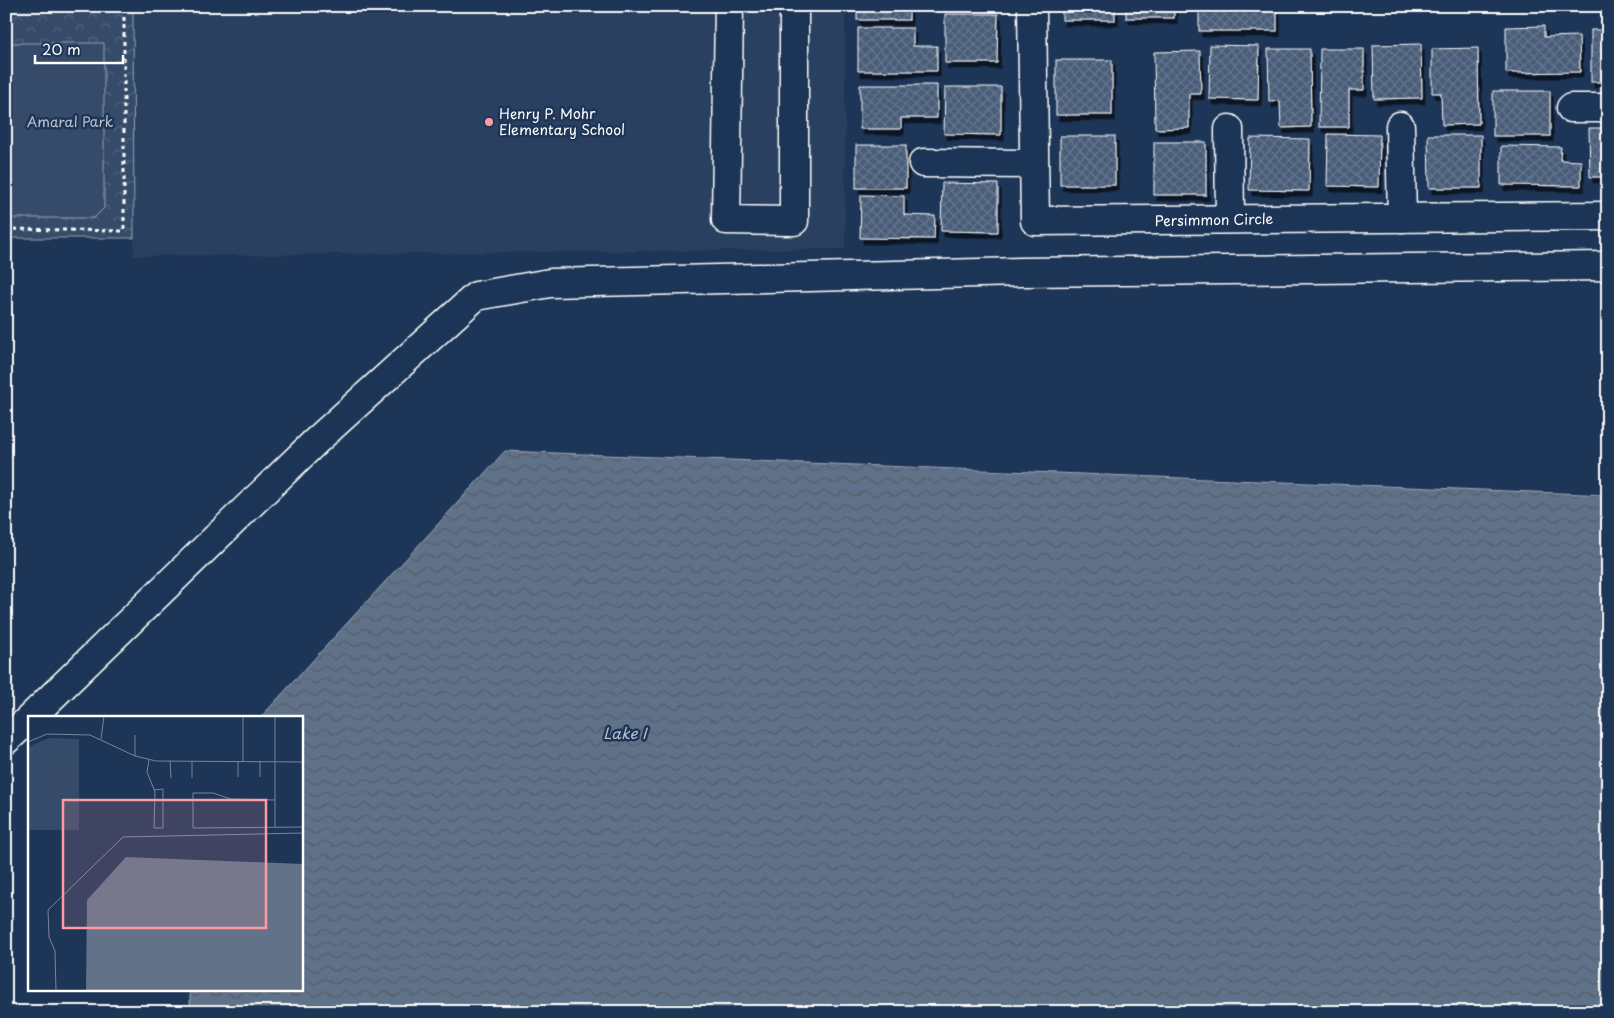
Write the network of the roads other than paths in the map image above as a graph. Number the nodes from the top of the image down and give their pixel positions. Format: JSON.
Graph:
{"nodes":[{"id":1,"x":729,"y":6,"type":"edge"},
{"id":2,"x":794,"y":6,"type":"edge"},
{"id":3,"x":1032,"y":6,"type":"edge"},
{"id":4,"x":1571,"y":108,"type":"dead end"},
{"id":5,"x":1608,"y":108,"type":"edge"},
{"id":6,"x":1400,"y":126,"type":"dead end"},
{"id":7,"x":1230,"y":129,"type":"dead end"},
{"id":8,"x":923,"y":163,"type":"dead end"},
{"id":9,"x":1034,"y":164,"type":"junction"},
{"id":10,"x":1608,"y":216,"type":"edge"},
{"id":11,"x":1402,"y":218,"type":"junction"},
{"id":12,"x":1230,"y":219,"type":"junction"},
{"id":13,"x":1608,"y":266,"type":"edge"},
{"id":14,"x":32,"y":716,"type":"edge"},
{"id":15,"x":28,"y":720,"type":"edge"},
{"id":16,"x":6,"y":740,"type":"edge"}],
"edges":[{"from":1,"to":2,"type":"street"},
{"from":3,"to":9,"type":"street","name":"Persimmon Circle"},
{"from":4,"to":5,"type":"street"},
{"from":6,"to":11,"type":"street"},
{"from":7,"to":12,"type":"street"},
{"from":8,"to":9,"type":"street"},
{"from":9,"to":12,"type":"street","name":"Persimmon Circle"},
{"from":10,"to":11,"type":"street","name":"Persimmon Circle"},
{"from":11,"to":12,"type":"street","name":"Persimmon Circle"},
{"from":13,"to":14,"type":"street"},
{"from":15,"to":16,"type":"street"}]}
